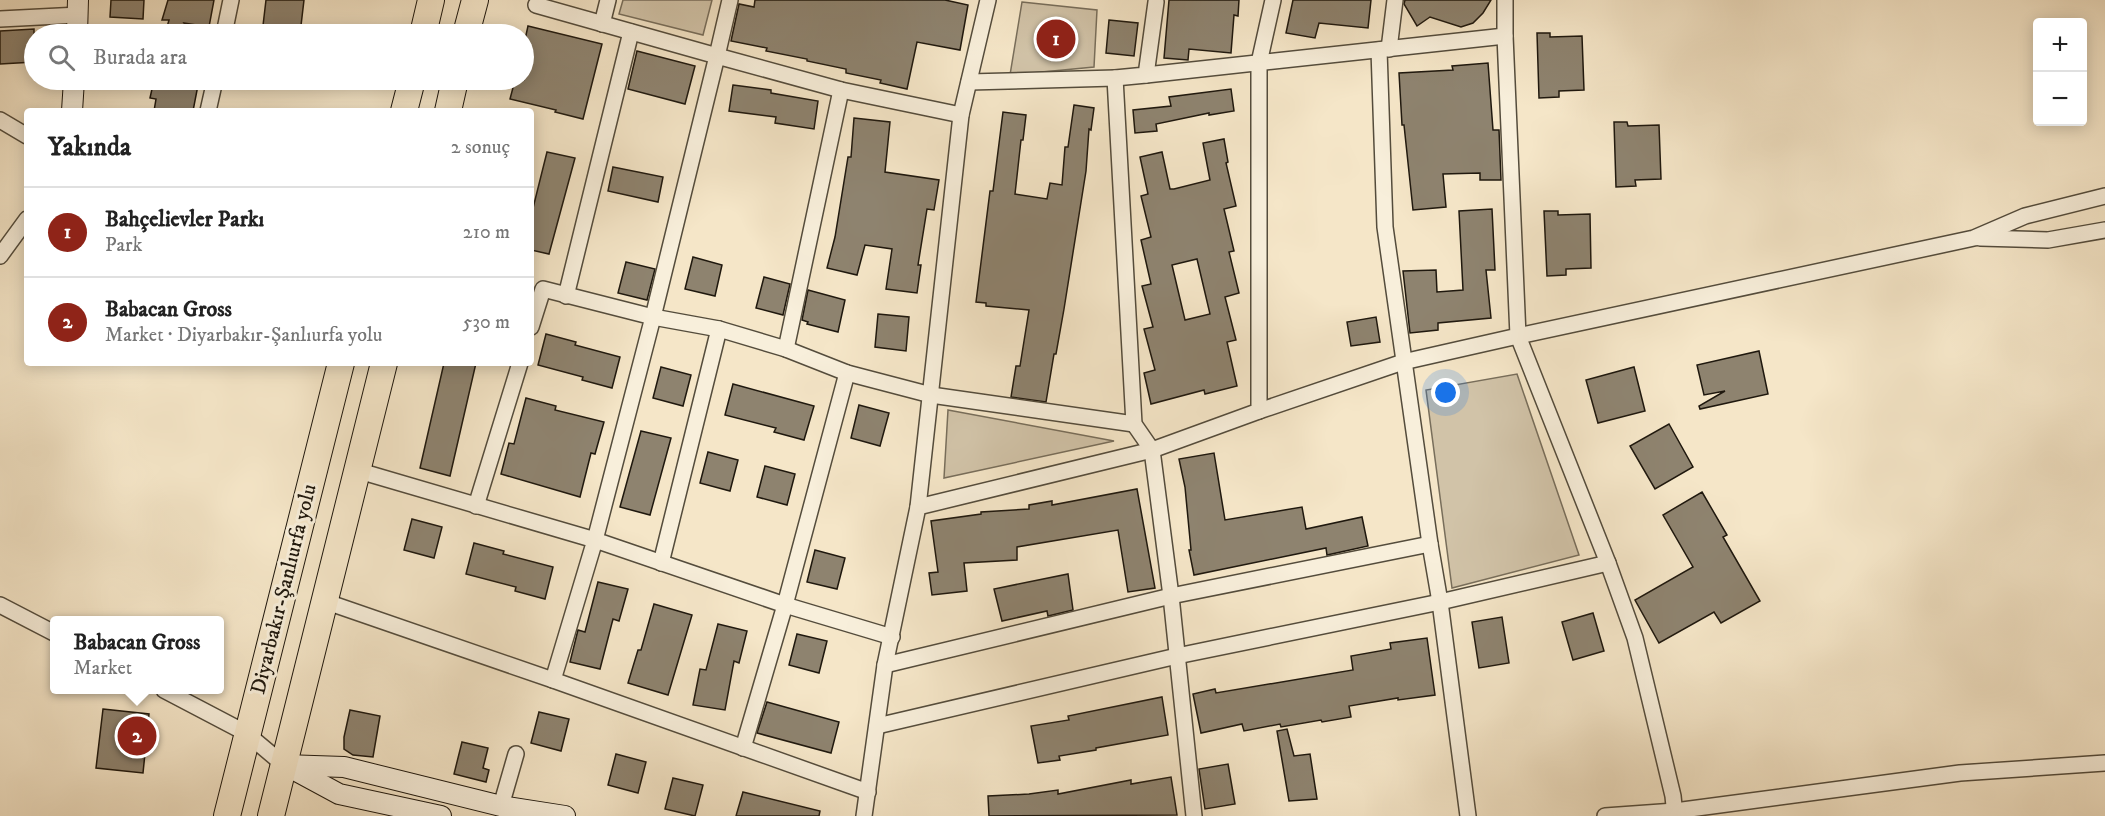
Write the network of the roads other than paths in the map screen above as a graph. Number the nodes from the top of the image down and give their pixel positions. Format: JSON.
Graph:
{"nodes":[{"id":1,"x":231,"y":0,"type":"edge"},
{"id":2,"x":431,"y":0,"type":"edge"},
{"id":3,"x":475,"y":0,"type":"edge"},
{"id":4,"x":608,"y":0,"type":"edge"},
{"id":5,"x":730,"y":0,"type":"edge"},
{"id":6,"x":988,"y":0,"type":"edge"},
{"id":7,"x":1273,"y":0,"type":"edge"},
{"id":8,"x":1395,"y":0,"type":"edge"},
{"id":9,"x":1505,"y":0,"type":"edge"},
{"id":10,"x":1152,"y":1,"type":"edge"},
{"id":11,"x":536,"y":5,"type":"dead end"},
{"id":12,"x":78,"y":17,"type":"edge"},
{"id":13,"x":0,"y":19,"type":"edge"},
{"id":14,"x":226,"y":24,"type":"edge"},
{"id":15,"x":425,"y":24,"type":"edge"},
{"id":16,"x":469,"y":24,"type":"edge"},
{"id":17,"x":602,"y":24,"type":"junction"},
{"id":18,"x":631,"y":32,"type":"junction"},
{"id":19,"x":1505,"y":36,"type":"junction"},
{"id":20,"x":1384,"y":49,"type":"junction"},
{"id":21,"x":717,"y":56,"type":"junction"},
{"id":22,"x":1259,"y":63,"type":"junction"},
{"id":23,"x":1146,"y":75,"type":"junction"},
{"id":24,"x":1115,"y":78,"type":"junction"},
{"id":25,"x":969,"y":82,"type":"junction"},
{"id":26,"x":73,"y":90,"type":"edge"},
{"id":27,"x":213,"y":90,"type":"edge"},
{"id":28,"x":409,"y":90,"type":"edge"},
{"id":29,"x":453,"y":90,"type":"edge"},
{"id":30,"x":841,"y":90,"type":"junction"},
{"id":31,"x":72,"y":108,"type":"edge"},
{"id":32,"x":209,"y":108,"type":"edge"},
{"id":33,"x":405,"y":108,"type":"edge"},
{"id":34,"x":449,"y":108,"type":"edge"},
{"id":35,"x":961,"y":115,"type":"junction"},
{"id":36,"x":0,"y":120,"type":"edge"},
{"id":37,"x":24,"y":134,"type":"edge"},
{"id":38,"x":2105,"y":196,"type":"edge"},
{"id":39,"x":24,"y":223,"type":"edge"},
{"id":40,"x":2105,"y":230,"type":"edge"},
{"id":41,"x":1974,"y":238,"type":"junction"},
{"id":42,"x":0,"y":256,"type":"edge"},
{"id":43,"x":537,"y":287,"type":"edge"},
{"id":44,"x":566,"y":296,"type":"junction"},
{"id":45,"x":534,"y":307,"type":"edge"},
{"id":46,"x":653,"y":317,"type":"junction"},
{"id":47,"x":719,"y":329,"type":"junction"},
{"id":48,"x":1518,"y":336,"type":"junction"},
{"id":49,"x":786,"y":349,"type":"junction"},
{"id":50,"x":1403,"y":362,"type":"junction"},
{"id":51,"x":340,"y":366,"type":"edge"},
{"id":52,"x":383,"y":366,"type":"edge"},
{"id":53,"x":519,"y":366,"type":"edge"},
{"id":54,"x":848,"y":373,"type":"junction"},
{"id":55,"x":931,"y":395,"type":"junction"},
{"id":56,"x":1259,"y":411,"type":"junction"},
{"id":57,"x":1134,"y":423,"type":"junction"},
{"id":58,"x":1152,"y":450,"type":"junction"},
{"id":59,"x":356,"y":470,"type":"junction"},
{"id":60,"x":476,"y":506,"type":"junction"},
{"id":61,"x":918,"y":507,"type":"junction"},
{"id":62,"x":595,"y":540,"type":"junction"},
{"id":63,"x":1430,"y":544,"type":"junction"},
{"id":64,"x":661,"y":563,"type":"junction"},
{"id":65,"x":1608,"y":563,"type":"junction"},
{"id":66,"x":1170,"y":596,"type":"junction"},
{"id":67,"x":324,"y":601,"type":"junction"},
{"id":68,"x":1440,"y":602,"type":"junction"},
{"id":69,"x":0,"y":605,"type":"edge"},
{"id":70,"x":785,"y":605,"type":"junction"},
{"id":71,"x":50,"y":631,"type":"edge"},
{"id":72,"x":892,"y":636,"type":"junction"},
{"id":73,"x":1177,"y":656,"type":"junction"},
{"id":74,"x":885,"y":665,"type":"junction"},
{"id":75,"x":553,"y":680,"type":"junction"},
{"id":76,"x":172,"y":694,"type":"edge"},
{"id":77,"x":877,"y":726,"type":"junction"},
{"id":78,"x":246,"y":733,"type":"junction"},
{"id":79,"x":743,"y":748,"type":"junction"},
{"id":80,"x":516,"y":753,"type":"dead end"},
{"id":81,"x":2105,"y":763,"type":"edge"},
{"id":82,"x":284,"y":765,"type":"junction"},
{"id":83,"x":868,"y":792,"type":"junction"},
{"id":84,"x":501,"y":806,"type":"junction"},
{"id":85,"x":1675,"y":814,"type":"edge"},
{"id":86,"x":227,"y":816,"type":"edge"},
{"id":87,"x":272,"y":816,"type":"edge"},
{"id":88,"x":441,"y":816,"type":"edge"},
{"id":89,"x":565,"y":816,"type":"edge"},
{"id":90,"x":864,"y":816,"type":"edge"},
{"id":91,"x":1194,"y":816,"type":"edge"},
{"id":92,"x":1468,"y":816,"type":"edge"},
{"id":93,"x":1605,"y":816,"type":"edge"}],
"edges":[{"from":1,"to":14,"type":"street"},
{"from":2,"to":15,"type":"highway"},
{"from":3,"to":16,"type":"highway"},
{"from":4,"to":17,"type":"street"},
{"from":5,"to":21,"type":"street"},
{"from":6,"to":25,"type":"street"},
{"from":7,"to":22,"type":"street"},
{"from":8,"to":20,"type":"street"},
{"from":9,"to":19,"type":"street"},
{"from":10,"to":23,"type":"street"},
{"from":11,"to":17,"type":"street"},
{"from":12,"to":13,"type":"street"},
{"from":17,"to":18,"type":"street"},
{"from":18,"to":21,"type":"street"},
{"from":18,"to":44,"type":"street"},
{"from":19,"to":20,"type":"street"},
{"from":19,"to":48,"type":"street"},
{"from":20,"to":22,"type":"street"},
{"from":20,"to":50,"type":"street"},
{"from":21,"to":30,"type":"street"},
{"from":21,"to":46,"type":"street"},
{"from":22,"to":23,"type":"street"},
{"from":22,"to":56,"type":"street"},
{"from":23,"to":24,"type":"street"},
{"from":24,"to":25,"type":"street"},
{"from":24,"to":57,"type":"street"},
{"from":25,"to":35,"type":"street"},
{"from":26,"to":31,"type":"street"},
{"from":27,"to":32,"type":"street"},
{"from":28,"to":33,"type":"highway"},
{"from":29,"to":34,"type":"highway"},
{"from":30,"to":35,"type":"street"},
{"from":30,"to":49,"type":"street"},
{"from":35,"to":55,"type":"street"},
{"from":36,"to":37,"type":"street"},
{"from":38,"to":41,"type":"street"},
{"from":39,"to":42,"type":"street"},
{"from":40,"to":41,"type":"street"},
{"from":41,"to":48,"type":"street"},
{"from":43,"to":44,"type":"street"},
{"from":43,"to":45,"type":"street"},
{"from":44,"to":46,"type":"street"},
{"from":46,"to":47,"type":"street"},
{"from":46,"to":62,"type":"street"},
{"from":47,"to":49,"type":"street"},
{"from":47,"to":64,"type":"street"},
{"from":48,"to":50,"type":"street"},
{"from":48,"to":65,"type":"street"},
{"from":49,"to":54,"type":"street"},
{"from":50,"to":56,"type":"street"},
{"from":50,"to":63,"type":"street"},
{"from":51,"to":78,"type":"highway","name":"Diyarbakır-Şanlıurfa yolu"},
{"from":52,"to":59,"type":"highway","name":"Diyarbakır-Şanlıurfa yolu"},
{"from":53,"to":60,"type":"street"},
{"from":54,"to":55,"type":"street"},
{"from":54,"to":70,"type":"street"},
{"from":55,"to":57,"type":"street"},
{"from":55,"to":61,"type":"street"},
{"from":56,"to":58,"type":"street"},
{"from":57,"to":58,"type":"street"},
{"from":58,"to":61,"type":"street"},
{"from":58,"to":66,"type":"street"},
{"from":59,"to":60,"type":"street"},
{"from":59,"to":67,"type":"highway","name":"Diyarbakır-Şanlıurfa yolu"},
{"from":60,"to":62,"type":"street"},
{"from":61,"to":72,"type":"street"},
{"from":62,"to":64,"type":"street"},
{"from":62,"to":75,"type":"street"},
{"from":63,"to":66,"type":"street"},
{"from":63,"to":68,"type":"street"},
{"from":64,"to":70,"type":"street"},
{"from":65,"to":68,"type":"street"},
{"from":65,"to":85,"type":"street"},
{"from":66,"to":73,"type":"street"},
{"from":66,"to":74,"type":"street"},
{"from":67,"to":75,"type":"street"},
{"from":67,"to":82,"type":"highway","name":"Diyarbakır-Şanlıurfa yolu"},
{"from":68,"to":73,"type":"street"},
{"from":68,"to":92,"type":"street"},
{"from":69,"to":71,"type":"street"},
{"from":70,"to":72,"type":"street"},
{"from":70,"to":79,"type":"street"},
{"from":72,"to":74,"type":"street"},
{"from":73,"to":77,"type":"street"},
{"from":73,"to":91,"type":"street"},
{"from":74,"to":77,"type":"street"},
{"from":75,"to":79,"type":"street"},
{"from":76,"to":78,"type":"street"},
{"from":77,"to":83,"type":"street"},
{"from":78,"to":82,"type":"street"},
{"from":78,"to":86,"type":"highway","name":"Diyarbakır-Şanlıurfa yolu"},
{"from":79,"to":83,"type":"street"},
{"from":80,"to":84,"type":"street"},
{"from":81,"to":85,"type":"street"},
{"from":82,"to":84,"type":"street"},
{"from":82,"to":87,"type":"highway","name":"Diyarbakır-Şanlıurfa yolu"},
{"from":82,"to":88,"type":"street"},
{"from":83,"to":90,"type":"street"},
{"from":84,"to":89,"type":"street"},
{"from":85,"to":93,"type":"street"}]}
